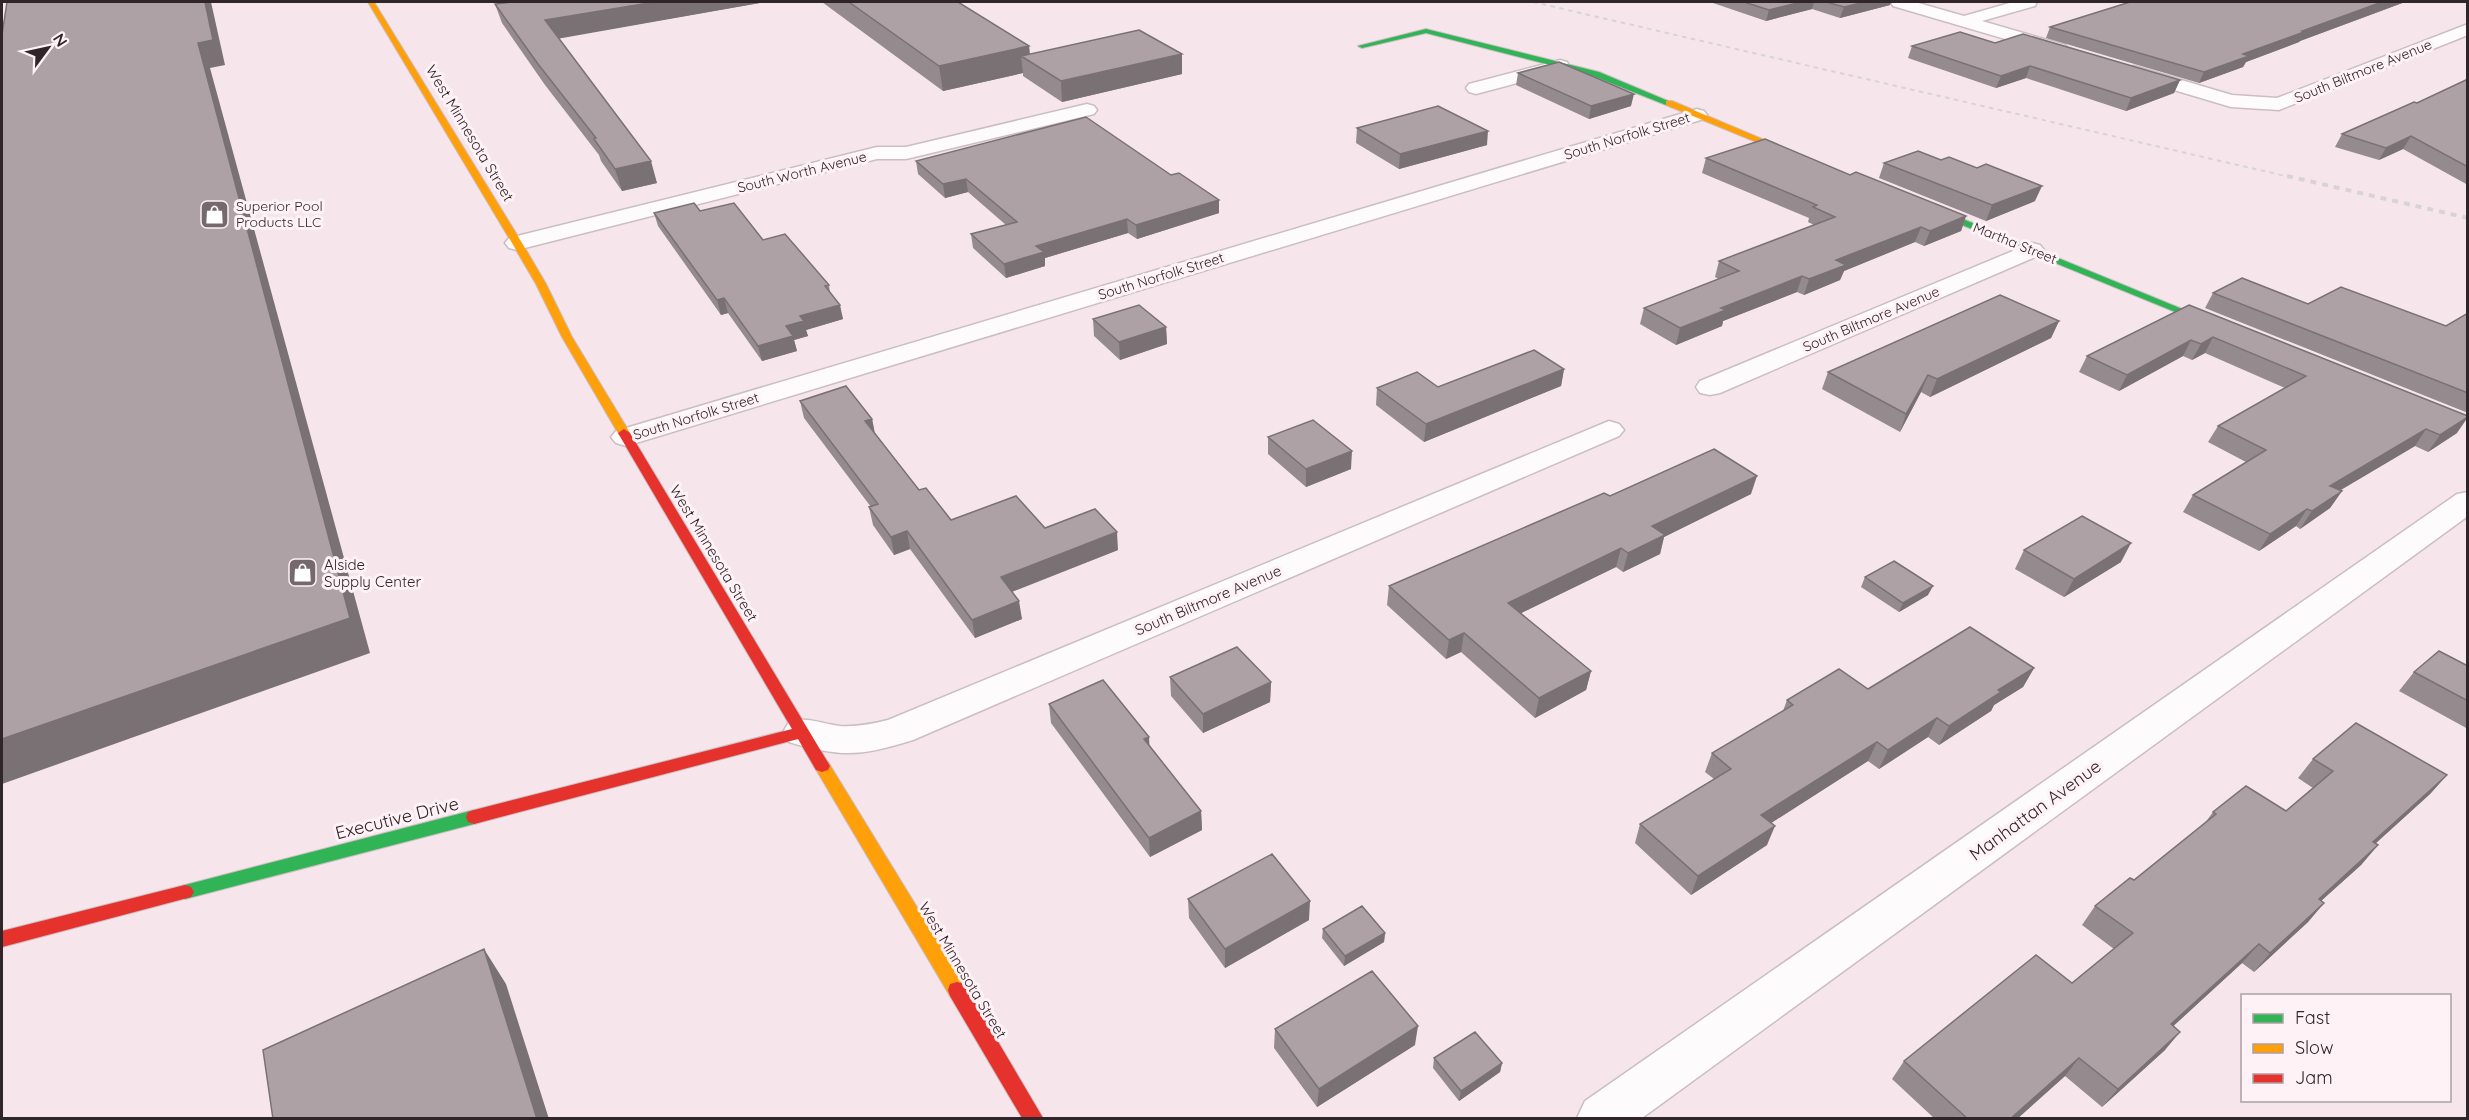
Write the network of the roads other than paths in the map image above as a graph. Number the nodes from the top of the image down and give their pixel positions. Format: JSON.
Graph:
{"nodes":[{"id":1,"x":371,"y":2,"type":"edge"},
{"id":2,"x":1899,"y":2,"type":"edge"},
{"id":3,"x":2029,"y":2,"type":"edge"},
{"id":4,"x":1964,"y":21,"type":"junction"},
{"id":5,"x":2468,"y":29,"type":"edge"},
{"id":6,"x":1362,"y":46,"type":"dead end"},
{"id":7,"x":2076,"y":55,"type":"edge"},
{"id":8,"x":1561,"y":65,"type":"junction"},
{"id":9,"x":2121,"y":68,"type":"edge"},
{"id":10,"x":1476,"y":88,"type":"dead end"},
{"id":11,"x":1087,"y":110,"type":"dead end"},
{"id":12,"x":1697,"y":115,"type":"junction"},
{"id":13,"x":1816,"y":163,"type":"edge"},
{"id":14,"x":1913,"y":202,"type":"edge"},
{"id":15,"x":517,"y":243,"type":"junction"},
{"id":16,"x":2032,"y":250,"type":"junction"},
{"id":17,"x":2239,"y":334,"type":"edge"},
{"id":18,"x":1710,"y":387,"type":"dead end"},
{"id":19,"x":1609,"y":430,"type":"dead end"},
{"id":20,"x":626,"y":437,"type":"junction"},
{"id":21,"x":2468,"y":501,"type":"edge"},
{"id":22,"x":802,"y":732,"type":"junction"},
{"id":23,"x":2,"y":939,"type":"edge"},
{"id":24,"x":1033,"y":1119,"type":"edge"},
{"id":25,"x":1602,"y":1119,"type":"edge"}],
"edges":[{"from":1,"to":15,"type":"street","name":"West Minnesota Street"},
{"from":2,"to":4,"type":"street"},
{"from":3,"to":4,"type":"street"},
{"from":4,"to":7,"type":"street"},
{"from":5,"to":9,"type":"street","name":"South Biltmore Avenue"},
{"from":6,"to":8,"type":"street"},
{"from":8,"to":10,"type":"street"},
{"from":8,"to":12,"type":"street"},
{"from":11,"to":15,"type":"street","name":"South Worth Avenue"},
{"from":12,"to":13,"type":"street"},
{"from":12,"to":20,"type":"street","name":"South Norfolk Street"},
{"from":14,"to":16,"type":"street","name":"Martha Street"},
{"from":15,"to":20,"type":"street","name":"West Minnesota Street"},
{"from":16,"to":17,"type":"street","name":"Martha Street"},
{"from":16,"to":18,"type":"street","name":"South Biltmore Avenue"},
{"from":19,"to":22,"type":"street","name":"South Biltmore Avenue"},
{"from":20,"to":22,"type":"street","name":"West Minnesota Street"},
{"from":21,"to":25,"type":"street","name":"Manhattan Avenue"},
{"from":22,"to":23,"type":"street","name":"Executive Drive"},
{"from":22,"to":24,"type":"street","name":"West Minnesota Street"}]}
